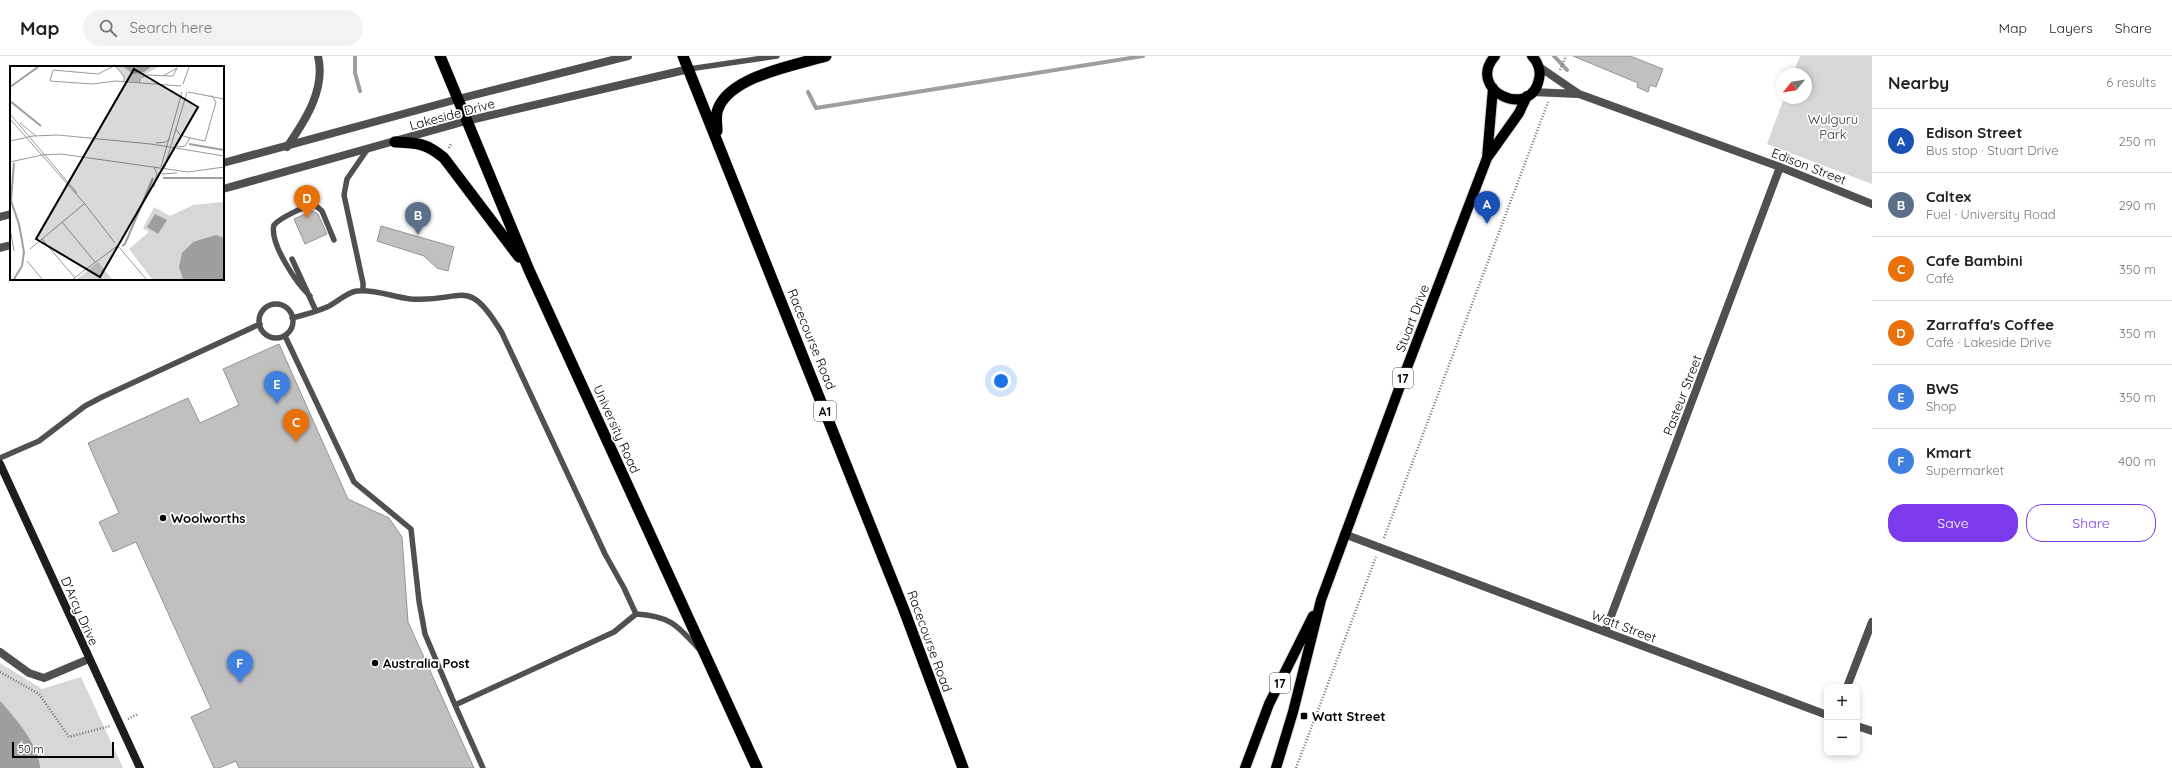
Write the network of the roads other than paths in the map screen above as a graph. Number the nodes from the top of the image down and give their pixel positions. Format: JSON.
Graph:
{"nodes":[{"id":1,"x":318,"y":56,"type":"edge"},
{"id":2,"x":440,"y":56,"type":"edge"},
{"id":3,"x":628,"y":56,"type":"edge"},
{"id":4,"x":683,"y":56,"type":"edge"},
{"id":5,"x":777,"y":56,"type":"edge"},
{"id":6,"x":826,"y":56,"type":"edge"},
{"id":7,"x":1495,"y":56,"type":"edge"},
{"id":8,"x":1535,"y":59,"type":"edge"},
{"id":9,"x":689,"y":69,"type":"junction"},
{"id":10,"x":1493,"y":88,"type":"junction"},
{"id":11,"x":1530,"y":94,"type":"junction"},
{"id":12,"x":1579,"y":94,"type":"junction"},
{"id":13,"x":458,"y":99,"type":"junction"},
{"id":14,"x":466,"y":121,"type":"junction"},
{"id":15,"x":718,"y":140,"type":"junction"},
{"id":16,"x":394,"y":142,"type":"junction"},
{"id":17,"x":287,"y":146,"type":"junction"},
{"id":18,"x":367,"y":150,"type":"junction"},
{"id":19,"x":1488,"y":158,"type":"junction"},
{"id":20,"x":224,"y":163,"type":"edge"},
{"id":21,"x":1780,"y":167,"type":"junction"},
{"id":22,"x":224,"y":189,"type":"edge"},
{"id":23,"x":1872,"y":204,"type":"edge"},
{"id":24,"x":10,"y":214,"type":"edge"},
{"id":25,"x":0,"y":216,"type":"edge"},
{"id":26,"x":334,"y":240,"type":"dead end"},
{"id":27,"x":10,"y":245,"type":"edge"},
{"id":28,"x":0,"y":248,"type":"edge"},
{"id":29,"x":292,"y":259,"type":"dead end"},
{"id":30,"x":529,"y":270,"type":"junction"},
{"id":31,"x":363,"y":291,"type":"junction"},
{"id":32,"x":310,"y":296,"type":"junction"},
{"id":33,"x":316,"y":311,"type":"junction"},
{"id":34,"x":292,"y":318,"type":"junction"},
{"id":35,"x":260,"y":324,"type":"junction"},
{"id":36,"x":285,"y":336,"type":"junction"},
{"id":37,"x":0,"y":458,"type":"edge"},
{"id":38,"x":0,"y":464,"type":"edge"},
{"id":39,"x":1344,"y":534,"type":"junction"},
{"id":40,"x":1321,"y":600,"type":"junction"},
{"id":41,"x":636,"y":614,"type":"junction"},
{"id":42,"x":1872,"y":622,"type":"edge"},
{"id":43,"x":1605,"y":632,"type":"junction"},
{"id":44,"x":0,"y":652,"type":"edge"},
{"id":45,"x":704,"y":655,"type":"junction"},
{"id":46,"x":89,"y":659,"type":"junction"},
{"id":47,"x":1848,"y":684,"type":"edge"},
{"id":48,"x":454,"y":705,"type":"junction"},
{"id":49,"x":1824,"y":714,"type":"edge"},
{"id":50,"x":1860,"y":727,"type":"edge"},
{"id":51,"x":1872,"y":731,"type":"edge"},
{"id":52,"x":140,"y":768,"type":"edge"},
{"id":53,"x":483,"y":768,"type":"edge"},
{"id":54,"x":757,"y":768,"type":"edge"},
{"id":55,"x":963,"y":768,"type":"edge"},
{"id":56,"x":1245,"y":768,"type":"edge"},
{"id":57,"x":1276,"y":768,"type":"edge"}],
"edges":[{"from":1,"to":17,"type":"street"},
{"from":2,"to":13,"type":"highway"},
{"from":3,"to":13,"type":"street","name":"Lakeside Drive"},
{"from":4,"to":9,"type":"highway","name":"Racecourse Road","number":"A1"},
{"from":5,"to":9,"type":"lane"},
{"from":6,"to":15,"type":"highway"},
{"from":7,"to":10,"type":"main road","number":"17"},
{"from":8,"to":11,"type":"main road","name":"Stuart Drive"},
{"from":8,"to":12,"type":"street","name":"Edison Street"},
{"from":9,"to":14,"type":"street","name":"Lakeside Drive"},
{"from":9,"to":15,"type":"highway","name":"Racecourse Road","number":"A1"},
{"from":10,"to":11,"type":"main road"},
{"from":10,"to":19,"type":"main road","name":"Stuart Drive","number":"17"},
{"from":11,"to":12,"type":"street","name":"Edison Street"},
{"from":11,"to":19,"type":"main road","name":"Stuart Drive"},
{"from":12,"to":21,"type":"street","name":"Edison Street"},
{"from":13,"to":14,"type":"highway","name":"University Road"},
{"from":13,"to":17,"type":"street","name":"Lakeside Drive"},
{"from":14,"to":16,"type":"street","name":"Lakeside Drive"},
{"from":14,"to":30,"type":"highway","name":"University Road"},
{"from":15,"to":55,"type":"highway","name":"Racecourse Road","number":"A1"},
{"from":16,"to":18,"type":"street","name":"Lakeside Drive"},
{"from":16,"to":30,"type":"highway"},
{"from":17,"to":20,"type":"street","name":"Lakeside Drive"},
{"from":18,"to":22,"type":"street","name":"Lakeside Drive"},
{"from":18,"to":31,"type":"lane"},
{"from":19,"to":39,"type":"main road","name":"Stuart Drive","number":"17"},
{"from":21,"to":23,"type":"street","name":"Edison Street"},
{"from":21,"to":43,"type":"street","name":"Pasteur Street"},
{"from":24,"to":25,"type":"street"},
{"from":26,"to":32,"type":"lane"},
{"from":27,"to":28,"type":"street"},
{"from":29,"to":32,"type":"lane"},
{"from":30,"to":45,"type":"highway","name":"University Road"},
{"from":31,"to":33,"type":"lane"},
{"from":31,"to":41,"type":"lane"},
{"from":32,"to":33,"type":"lane"},
{"from":33,"to":34,"type":"lane"},
{"from":34,"to":35,"type":"lane"},
{"from":34,"to":36,"type":"lane"},
{"from":35,"to":36,"type":"lane"},
{"from":35,"to":37,"type":"lane"},
{"from":36,"to":48,"type":"lane"},
{"from":38,"to":46,"type":"main road","name":"D'Arcy Drive"},
{"from":39,"to":40,"type":"main road","name":"Stuart Drive","number":"17"},
{"from":39,"to":43,"type":"street","name":"Watt Street"},
{"from":40,"to":56,"type":"main road","name":"Stuart Drive","number":"17"},
{"from":40,"to":57,"type":"main road","name":"Stuart Drive","number":"17"},
{"from":41,"to":45,"type":"lane"},
{"from":41,"to":48,"type":"lane"},
{"from":42,"to":47,"type":"street"},
{"from":43,"to":49,"type":"street","name":"Watt Street"},
{"from":44,"to":46,"type":"street"},
{"from":45,"to":54,"type":"highway","name":"University Road"},
{"from":46,"to":52,"type":"main road","name":"D'Arcy Drive"},
{"from":48,"to":53,"type":"lane"},
{"from":50,"to":51,"type":"street"}]}
